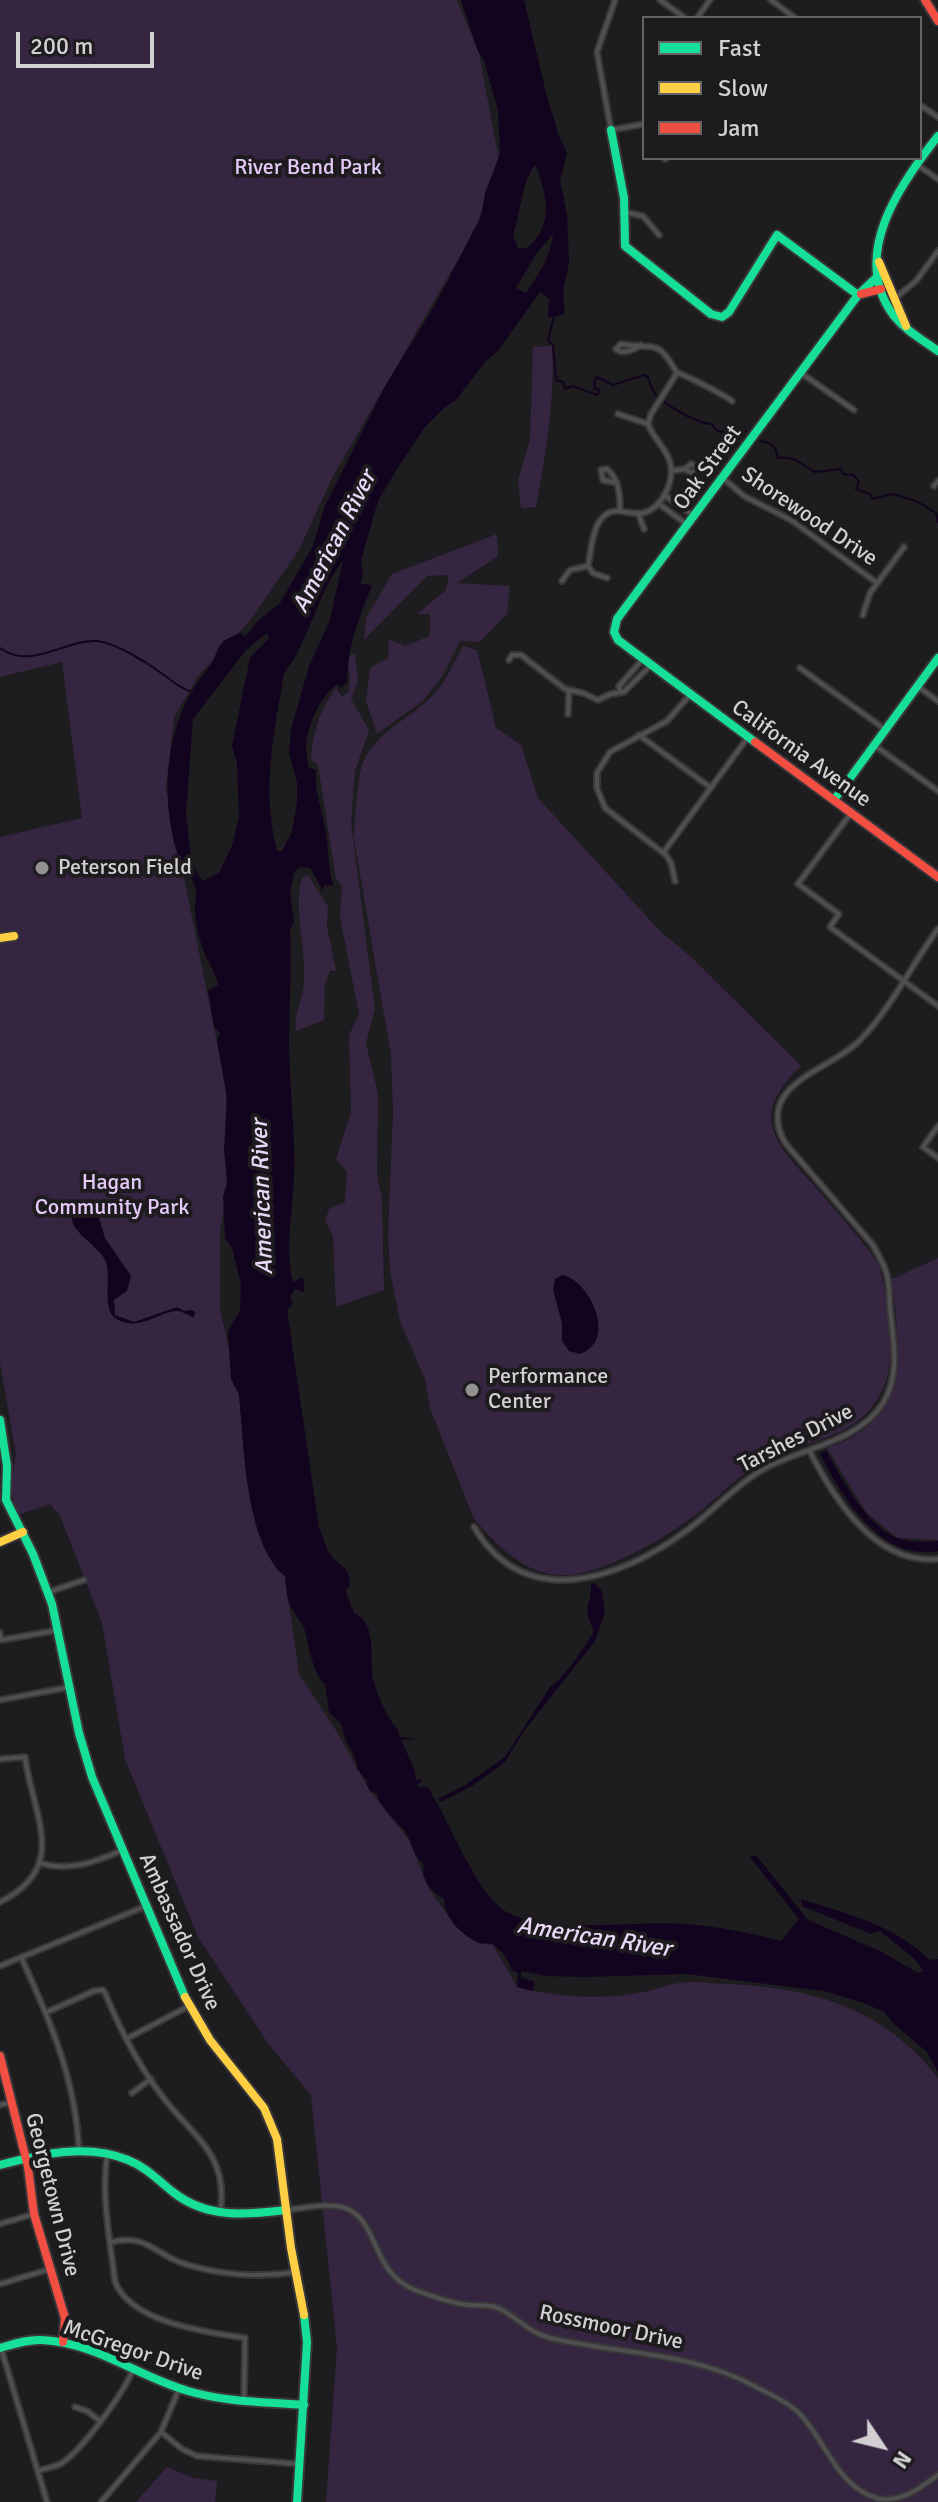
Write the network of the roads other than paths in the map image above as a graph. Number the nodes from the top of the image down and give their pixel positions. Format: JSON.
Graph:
{"nodes":[{"id":1,"x":615,"y":0,"type":"edge"},
{"id":2,"x":660,"y":0,"type":"edge"},
{"id":3,"x":771,"y":0,"type":"edge"},
{"id":4,"x":783,"y":0,"type":"edge"},
{"id":5,"x":925,"y":0,"type":"edge"},
{"id":6,"x":779,"y":6,"type":"junction"},
{"id":7,"x":682,"y":16,"type":"edge"},
{"id":8,"x":792,"y":16,"type":"edge"},
{"id":9,"x":938,"y":21,"type":"edge"},
{"id":10,"x":642,"y":124,"type":"edge"},
{"id":11,"x":611,"y":130,"type":"junction"},
{"id":12,"x":938,"y":136,"type":"edge"},
{"id":13,"x":922,"y":156,"type":"edge"},
{"id":14,"x":919,"y":160,"type":"edge"},
{"id":15,"x":916,"y":164,"type":"junction"},
{"id":16,"x":938,"y":179,"type":"edge"},
{"id":17,"x":624,"y":212,"type":"junction"},
{"id":18,"x":659,"y":235,"type":"dead end"},
{"id":19,"x":938,"y":251,"type":"edge"},
{"id":20,"x":879,"y":262,"type":"junction"},
{"id":21,"x":877,"y":277,"type":"junction"},
{"id":22,"x":881,"y":289,"type":"junction"},
{"id":23,"x":858,"y":295,"type":"junction"},
{"id":24,"x":892,"y":296,"type":"junction"},
{"id":25,"x":906,"y":326,"type":"junction"},
{"id":26,"x":641,"y":345,"type":"junction"},
{"id":27,"x":938,"y":351,"type":"edge"},
{"id":28,"x":677,"y":373,"type":"junction"},
{"id":29,"x":801,"y":373,"type":"junction"},
{"id":30,"x":732,"y":401,"type":"dead end"},
{"id":31,"x":854,"y":410,"type":"dead end"},
{"id":32,"x":618,"y":414,"type":"dead end"},
{"id":33,"x":648,"y":424,"type":"junction"},
{"id":34,"x":685,"y":469,"type":"dead end"},
{"id":35,"x":671,"y":471,"type":"junction"},
{"id":36,"x":723,"y":478,"type":"junction"},
{"id":37,"x":617,"y":483,"type":"dead end"},
{"id":38,"x":664,"y":495,"type":"junction"},
{"id":39,"x":658,"y":503,"type":"junction"},
{"id":40,"x":682,"y":507,"type":"junction"},
{"id":41,"x":620,"y":510,"type":"junction"},
{"id":42,"x":638,"y":513,"type":"junction"},
{"id":43,"x":675,"y":516,"type":"junction"},
{"id":44,"x":695,"y":517,"type":"junction"},
{"id":45,"x":688,"y":525,"type":"junction"},
{"id":46,"x":644,"y":529,"type":"dead end"},
{"id":47,"x":904,"y":547,"type":"dead end"},
{"id":48,"x":588,"y":566,"type":"junction"},
{"id":49,"x":607,"y":578,"type":"dead end"},
{"id":50,"x":562,"y":581,"type":"dead end"},
{"id":51,"x":877,"y":583,"type":"junction"},
{"id":52,"x":863,"y":615,"type":"dead end"},
{"id":53,"x":938,"y":658,"type":"edge"},
{"id":54,"x":643,"y":659,"type":"junction"},
{"id":55,"x":509,"y":660,"type":"dead end"},
{"id":56,"x":651,"y":665,"type":"junction"},
{"id":57,"x":800,"y":668,"type":"dead end"},
{"id":58,"x":917,"y":686,"type":"junction"},
{"id":59,"x":569,"y":691,"type":"junction"},
{"id":60,"x":620,"y":692,"type":"junction"},
{"id":61,"x":690,"y":695,"type":"junction"},
{"id":62,"x":938,"y":701,"type":"edge"},
{"id":63,"x":568,"y":714,"type":"dead end"},
{"id":64,"x":886,"y":730,"type":"junction"},
{"id":65,"x":639,"y":735,"type":"junction"},
{"id":66,"x":748,"y":737,"type":"junction"},
{"id":67,"x":874,"y":745,"type":"junction"},
{"id":68,"x":711,"y":788,"type":"junction"},
{"id":69,"x":938,"y":791,"type":"edge"},
{"id":70,"x":834,"y":800,"type":"junction"},
{"id":71,"x":851,"y":813,"type":"junction"},
{"id":72,"x":663,"y":853,"type":"junction"},
{"id":73,"x":938,"y":877,"type":"edge"},
{"id":74,"x":675,"y":881,"type":"dead end"},
{"id":75,"x":938,"y":929,"type":"edge"},
{"id":76,"x":14,"y":936,"type":"dead end"},
{"id":77,"x":0,"y":938,"type":"edge"},
{"id":78,"x":904,"y":981,"type":"junction"},
{"id":79,"x":938,"y":1006,"type":"edge"},
{"id":80,"x":938,"y":1126,"type":"edge"},
{"id":81,"x":938,"y":1158,"type":"edge"},
{"id":82,"x":0,"y":1423,"type":"edge"},
{"id":83,"x":809,"y":1450,"type":"junction"},
{"id":84,"x":3,"y":1490,"type":"edge"},
{"id":85,"x":474,"y":1527,"type":"dead end"},
{"id":86,"x":23,"y":1532,"type":"junction"},
{"id":87,"x":0,"y":1542,"type":"edge"},
{"id":88,"x":938,"y":1559,"type":"edge"},
{"id":89,"x":84,"y":1580,"type":"dead end"},
{"id":90,"x":48,"y":1592,"type":"junction"},
{"id":91,"x":59,"y":1630,"type":"junction"},
{"id":92,"x":0,"y":1633,"type":"edge"},
{"id":93,"x":70,"y":1687,"type":"junction"},
{"id":94,"x":0,"y":1700,"type":"edge"},
{"id":95,"x":0,"y":1759,"type":"edge"},
{"id":96,"x":123,"y":1850,"type":"junction"},
{"id":97,"x":39,"y":1863,"type":"junction"},
{"id":98,"x":0,"y":1902,"type":"edge"},
{"id":99,"x":146,"y":1906,"type":"junction"},
{"id":100,"x":21,"y":1957,"type":"junction"},
{"id":101,"x":0,"y":1966,"type":"edge"},
{"id":102,"x":189,"y":2006,"type":"junction"},
{"id":103,"x":47,"y":2012,"type":"junction"},
{"id":104,"x":126,"y":2039,"type":"junction"},
{"id":105,"x":0,"y":2056,"type":"edge"},
{"id":106,"x":151,"y":2079,"type":"junction"},
{"id":107,"x":132,"y":2093,"type":"dead end"},
{"id":108,"x":11,"y":2102,"type":"junction"},
{"id":109,"x":0,"y":2105,"type":"edge"},
{"id":110,"x":79,"y":2151,"type":"junction"},
{"id":111,"x":107,"y":2154,"type":"junction"},
{"id":112,"x":26,"y":2159,"type":"junction"},
{"id":113,"x":0,"y":2165,"type":"edge"},
{"id":114,"x":286,"y":2210,"type":"junction"},
{"id":115,"x":34,"y":2214,"type":"junction"},
{"id":116,"x":220,"y":2214,"type":"junction"},
{"id":117,"x":0,"y":2224,"type":"edge"},
{"id":118,"x":111,"y":2242,"type":"junction"},
{"id":119,"x":50,"y":2269,"type":"junction"},
{"id":120,"x":296,"y":2272,"type":"junction"},
{"id":121,"x":0,"y":2284,"type":"edge"},
{"id":122,"x":63,"y":2342,"type":"junction"},
{"id":123,"x":0,"y":2348,"type":"edge"},
{"id":124,"x":132,"y":2372,"type":"junction"},
{"id":125,"x":179,"y":2389,"type":"junction"},
{"id":126,"x":244,"y":2401,"type":"junction"},
{"id":127,"x":304,"y":2405,"type":"junction"},
{"id":128,"x":75,"y":2407,"type":"dead end"},
{"id":129,"x":100,"y":2421,"type":"junction"},
{"id":130,"x":161,"y":2432,"type":"junction"},
{"id":131,"x":299,"y":2464,"type":"junction"},
{"id":132,"x":37,"y":2471,"type":"junction"},
{"id":133,"x":938,"y":2475,"type":"edge"},
{"id":134,"x":47,"y":2502,"type":"edge"},
{"id":135,"x":101,"y":2502,"type":"edge"},
{"id":136,"x":297,"y":2502,"type":"edge"}],
"edges":[{"from":1,"to":11,"type":"street"},
{"from":2,"to":7,"type":"street"},
{"from":3,"to":6,"type":"street"},
{"from":4,"to":6,"type":"street"},
{"from":5,"to":9,"type":"street"},
{"from":6,"to":8,"type":"street"},
{"from":10,"to":11,"type":"street"},
{"from":11,"to":17,"type":"street"},
{"from":12,"to":13,"type":"street"},
{"from":14,"to":15,"type":"street"},
{"from":15,"to":16,"type":"street"},
{"from":15,"to":20,"type":"street"},
{"from":17,"to":18,"type":"street"},
{"from":17,"to":23,"type":"street"},
{"from":19,"to":24,"type":"street"},
{"from":20,"to":21,"type":"street"},
{"from":20,"to":24,"type":"street"},
{"from":21,"to":22,"type":"street"},
{"from":21,"to":23,"type":"street","name":"Oak Street"},
{"from":21,"to":24,"type":"street"},
{"from":22,"to":23,"type":"street"},
{"from":22,"to":25,"type":"street"},
{"from":23,"to":29,"type":"street","name":"Oak Street"},
{"from":24,"to":25,"type":"street"},
{"from":25,"to":27,"type":"street"},
{"from":26,"to":26,"type":"street"},
{"from":26,"to":28,"type":"street"},
{"from":28,"to":30,"type":"street"},
{"from":28,"to":33,"type":"street"},
{"from":29,"to":31,"type":"street"},
{"from":29,"to":36,"type":"street","name":"Oak Street"},
{"from":32,"to":33,"type":"street"},
{"from":33,"to":35,"type":"street"},
{"from":34,"to":35,"type":"street"},
{"from":35,"to":38,"type":"street"},
{"from":36,"to":44,"type":"street","name":"Oak Street"},
{"from":36,"to":51,"type":"street","name":"Shorewood Drive"},
{"from":37,"to":41,"type":"street"},
{"from":38,"to":39,"type":"street"},
{"from":38,"to":40,"type":"street"},
{"from":39,"to":42,"type":"street"},
{"from":39,"to":43,"type":"street"},
{"from":40,"to":43,"type":"street"},
{"from":40,"to":44,"type":"street"},
{"from":41,"to":42,"type":"street"},
{"from":41,"to":48,"type":"street"},
{"from":42,"to":46,"type":"street"},
{"from":43,"to":45,"type":"street"},
{"from":44,"to":45,"type":"street","name":"Oak Street"},
{"from":45,"to":54,"type":"street","name":"Oak Street"},
{"from":47,"to":51,"type":"street"},
{"from":48,"to":49,"type":"street"},
{"from":48,"to":50,"type":"street"},
{"from":51,"to":52,"type":"street"},
{"from":53,"to":58,"type":"street"},
{"from":54,"to":56,"type":"street","name":"California Avenue"},
{"from":54,"to":60,"type":"street"},
{"from":55,"to":59,"type":"street"},
{"from":56,"to":60,"type":"street"},
{"from":56,"to":61,"type":"street","name":"California Avenue"},
{"from":57,"to":64,"type":"street"},
{"from":58,"to":62,"type":"street"},
{"from":58,"to":64,"type":"street"},
{"from":59,"to":60,"type":"street"},
{"from":59,"to":63,"type":"street"},
{"from":61,"to":65,"type":"street"},
{"from":61,"to":66,"type":"street","name":"California Avenue"},
{"from":64,"to":67,"type":"street"},
{"from":65,"to":68,"type":"street"},
{"from":65,"to":72,"type":"street"},
{"from":66,"to":68,"type":"street"},
{"from":66,"to":70,"type":"street","name":"California Avenue"},
{"from":67,"to":69,"type":"street"},
{"from":67,"to":70,"type":"street"},
{"from":68,"to":72,"type":"street"},
{"from":70,"to":71,"type":"street","name":"California Avenue"},
{"from":71,"to":73,"type":"street","name":"California Avenue"},
{"from":71,"to":78,"type":"street"},
{"from":72,"to":74,"type":"street"},
{"from":75,"to":78,"type":"street","name":"Tarshes Drive"},
{"from":76,"to":77,"type":"street"},
{"from":78,"to":79,"type":"street"},
{"from":78,"to":83,"type":"street","name":"Tarshes Drive"},
{"from":80,"to":81,"type":"street"},
{"from":82,"to":84,"type":"street","name":"Ambassador Drive"},
{"from":83,"to":85,"type":"street","name":"Tarshes Drive"},
{"from":83,"to":88,"type":"street"},
{"from":84,"to":86,"type":"street","name":"Ambassador Drive"},
{"from":86,"to":87,"type":"street"},
{"from":86,"to":90,"type":"street","name":"Ambassador Drive"},
{"from":89,"to":90,"type":"street"},
{"from":90,"to":91,"type":"street","name":"Ambassador Drive"},
{"from":91,"to":92,"type":"street"},
{"from":91,"to":93,"type":"street","name":"Ambassador Drive"},
{"from":93,"to":94,"type":"street"},
{"from":93,"to":96,"type":"street","name":"Ambassador Drive"},
{"from":95,"to":97,"type":"street"},
{"from":96,"to":97,"type":"street"},
{"from":96,"to":99,"type":"street","name":"Ambassador Drive"},
{"from":97,"to":98,"type":"street"},
{"from":99,"to":100,"type":"street"},
{"from":99,"to":102,"type":"street","name":"Ambassador Drive"},
{"from":100,"to":101,"type":"street"},
{"from":100,"to":103,"type":"street"},
{"from":102,"to":104,"type":"street"},
{"from":102,"to":114,"type":"street","name":"Ambassador Drive"},
{"from":103,"to":104,"type":"street"},
{"from":103,"to":110,"type":"street"},
{"from":104,"to":106,"type":"street"},
{"from":105,"to":108,"type":"street","name":"Georgetown Drive"},
{"from":106,"to":107,"type":"street"},
{"from":106,"to":116,"type":"street"},
{"from":108,"to":109,"type":"street"},
{"from":108,"to":112,"type":"street","name":"Georgetown Drive"},
{"from":110,"to":111,"type":"street","name":"Rossmoor Drive"},
{"from":110,"to":112,"type":"street","name":"Rossmoor Drive"},
{"from":111,"to":116,"type":"street","name":"Rossmoor Drive"},
{"from":111,"to":118,"type":"street"},
{"from":112,"to":113,"type":"street","name":"Rossmoor Drive"},
{"from":112,"to":115,"type":"street","name":"Georgetown Drive"},
{"from":114,"to":116,"type":"street","name":"Rossmoor Drive"},
{"from":114,"to":120,"type":"street","name":"Ambassador Drive"},
{"from":114,"to":133,"type":"street","name":"Rossmoor Drive"},
{"from":115,"to":117,"type":"street"},
{"from":115,"to":119,"type":"street","name":"Georgetown Drive"},
{"from":118,"to":120,"type":"street"},
{"from":118,"to":126,"type":"street"},
{"from":119,"to":121,"type":"street"},
{"from":119,"to":122,"type":"street","name":"Georgetown Drive"},
{"from":120,"to":127,"type":"street","name":"Ambassador Drive"},
{"from":122,"to":123,"type":"street","name":"McGregor Drive"},
{"from":122,"to":124,"type":"street","name":"McGregor Drive"},
{"from":123,"to":132,"type":"street"},
{"from":124,"to":125,"type":"street","name":"McGregor Drive"},
{"from":124,"to":129,"type":"street"},
{"from":125,"to":126,"type":"street","name":"McGregor Drive"},
{"from":125,"to":130,"type":"street"},
{"from":126,"to":127,"type":"street","name":"McGregor Drive"},
{"from":127,"to":131,"type":"street","name":"Ambassador Drive"},
{"from":128,"to":129,"type":"street"},
{"from":129,"to":132,"type":"street"},
{"from":130,"to":131,"type":"street"},
{"from":130,"to":135,"type":"street"},
{"from":131,"to":136,"type":"street","name":"Ambassador Drive"},
{"from":132,"to":134,"type":"street"}]}
